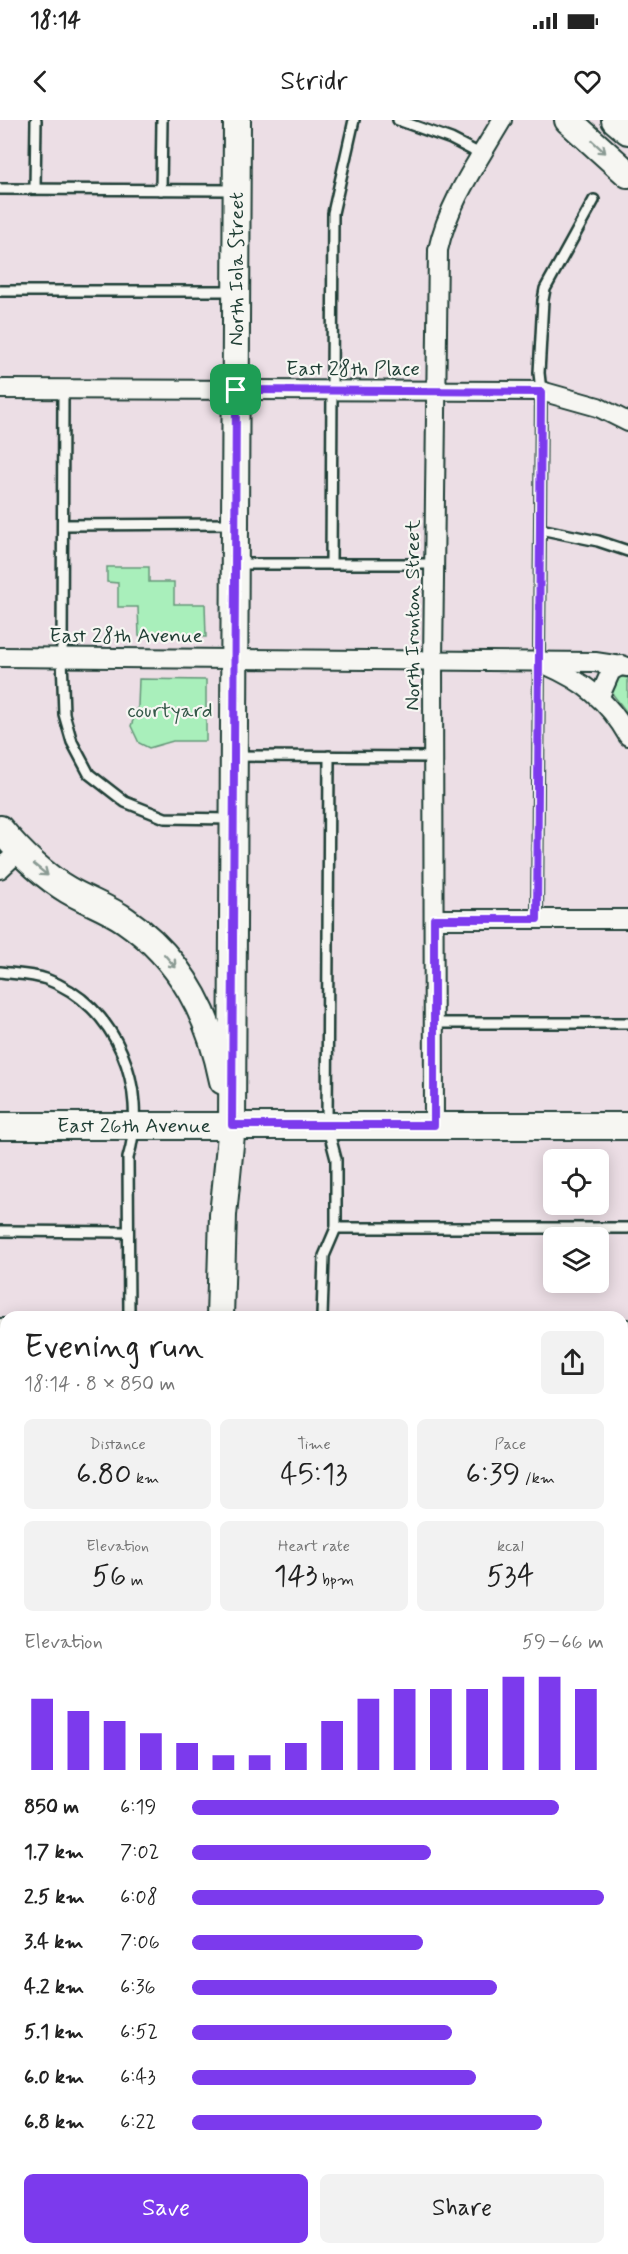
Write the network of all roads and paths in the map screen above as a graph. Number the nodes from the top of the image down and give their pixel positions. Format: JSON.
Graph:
{"nodes":[{"id":1,"x":36,"y":120,"type":"edge"},
{"id":2,"x":162,"y":120,"type":"edge"},
{"id":3,"x":237,"y":120,"type":"edge"},
{"id":4,"x":354,"y":120,"type":"edge"},
{"id":5,"x":398,"y":120,"type":"edge"},
{"id":6,"x":502,"y":120,"type":"edge"},
{"id":7,"x":568,"y":120,"type":"edge"},
{"id":8,"x":615,"y":120,"type":"edge"},
{"id":9,"x":628,"y":131,"type":"edge"},
{"id":10,"x":482,"y":155,"type":"junction"},
{"id":11,"x":628,"y":174,"type":"edge"},
{"id":12,"x":0,"y":189,"type":"edge"},
{"id":13,"x":35,"y":189,"type":"junction"},
{"id":14,"x":161,"y":190,"type":"junction"},
{"id":15,"x":237,"y":190,"type":"junction"},
{"id":16,"x":594,"y":200,"type":"dead end"},
{"id":17,"x":0,"y":291,"type":"edge"},
{"id":18,"x":236,"y":291,"type":"junction"},
{"id":19,"x":0,"y":389,"type":"edge"},
{"id":20,"x":63,"y":390,"type":"junction"},
{"id":21,"x":236,"y":390,"type":"junction"},
{"id":22,"x":331,"y":390,"type":"junction"},
{"id":23,"x":436,"y":391,"type":"junction"},
{"id":24,"x":541,"y":392,"type":"junction"},
{"id":25,"x":628,"y":423,"type":"edge"},
{"id":26,"x":235,"y":524,"type":"junction"},
{"id":27,"x":63,"y":525,"type":"junction"},
{"id":28,"x":540,"y":529,"type":"junction"},
{"id":29,"x":628,"y":551,"type":"edge"},
{"id":30,"x":235,"y":564,"type":"junction"},
{"id":31,"x":331,"y":564,"type":"junction"},
{"id":32,"x":434,"y":564,"type":"junction"},
{"id":33,"x":0,"y":657,"type":"edge"},
{"id":34,"x":62,"y":657,"type":"junction"},
{"id":35,"x":234,"y":659,"type":"junction"},
{"id":36,"x":433,"y":660,"type":"junction"},
{"id":37,"x":539,"y":661,"type":"junction"},
{"id":38,"x":625,"y":666,"type":"edge"},
{"id":39,"x":600,"y":696,"type":"junction"},
{"id":40,"x":628,"y":736,"type":"edge"},
{"id":41,"x":234,"y":756,"type":"junction"},
{"id":42,"x":329,"y":756,"type":"junction"},
{"id":43,"x":434,"y":757,"type":"junction"},
{"id":44,"x":234,"y":819,"type":"junction"},
{"id":45,"x":0,"y":829,"type":"edge"},
{"id":46,"x":19,"y":851,"type":"junction"},
{"id":47,"x":0,"y":869,"type":"edge"},
{"id":48,"x":434,"y":919,"type":"junction"},
{"id":49,"x":537,"y":919,"type":"junction"},
{"id":50,"x":628,"y":919,"type":"edge"},
{"id":51,"x":0,"y":972,"type":"edge"},
{"id":52,"x":434,"y":1023,"type":"junction"},
{"id":53,"x":628,"y":1023,"type":"edge"},
{"id":54,"x":133,"y":1125,"type":"junction"},
{"id":55,"x":232,"y":1125,"type":"junction"},
{"id":56,"x":327,"y":1125,"type":"junction"},
{"id":57,"x":434,"y":1125,"type":"junction"},
{"id":58,"x":0,"y":1126,"type":"edge"},
{"id":59,"x":628,"y":1126,"type":"edge"},
{"id":60,"x":336,"y":1227,"type":"junction"},
{"id":61,"x":628,"y":1228,"type":"edge"},
{"id":62,"x":0,"y":1231,"type":"edge"},
{"id":63,"x":128,"y":1232,"type":"junction"},
{"id":64,"x":129,"y":1311,"type":"edge"},
{"id":65,"x":220,"y":1311,"type":"edge"},
{"id":66,"x":322,"y":1311,"type":"edge"}],
"edges":[{"from":1,"to":13,"type":"lane"},
{"from":2,"to":14,"type":"lane"},
{"from":3,"to":15,"type":"street","name":"North Iola Street"},
{"from":4,"to":22,"type":"lane"},
{"from":5,"to":10,"type":"lane"},
{"from":6,"to":10,"type":"street","name":"North Ironton Street"},
{"from":7,"to":11,"type":"street","one_way":true},
{"from":8,"to":9,"type":"street"},
{"from":10,"to":23,"type":"street","name":"North Ironton Street"},
{"from":12,"to":13,"type":"lane"},
{"from":13,"to":14,"type":"lane"},
{"from":14,"to":15,"type":"lane"},
{"from":15,"to":18,"type":"street","name":"North Iola Street"},
{"from":16,"to":24,"type":"lane"},
{"from":17,"to":18,"type":"lane"},
{"from":18,"to":21,"type":"street","name":"North Iola Street"},
{"from":19,"to":20,"type":"street","name":"East 28th Place"},
{"from":20,"to":21,"type":"street","name":"East 28th Place"},
{"from":20,"to":27,"type":"lane"},
{"from":21,"to":22,"type":"street","name":"East 28th Place"},
{"from":21,"to":26,"type":"street","name":"North Iola Street"},
{"from":22,"to":23,"type":"street","name":"East 28th Place"},
{"from":22,"to":31,"type":"lane"},
{"from":23,"to":24,"type":"street","name":"East 28th Place"},
{"from":23,"to":32,"type":"street","name":"North Ironton Street"},
{"from":24,"to":25,"type":"street","name":"East 28th Place"},
{"from":24,"to":28,"type":"lane"},
{"from":26,"to":27,"type":"lane"},
{"from":26,"to":30,"type":"street","name":"North Iola Street"},
{"from":27,"to":34,"type":"lane"},
{"from":28,"to":29,"type":"lane"},
{"from":28,"to":37,"type":"lane"},
{"from":30,"to":31,"type":"lane"},
{"from":30,"to":35,"type":"street","name":"North Iola Street"},
{"from":31,"to":32,"type":"lane"},
{"from":32,"to":36,"type":"street","name":"North Ironton Street"},
{"from":33,"to":34,"type":"street","name":"East 28th Avenue"},
{"from":34,"to":35,"type":"street","name":"East 28th Avenue"},
{"from":34,"to":44,"type":"lane"},
{"from":35,"to":36,"type":"street","name":"East 28th Avenue"},
{"from":35,"to":41,"type":"street","name":"North Iola Street"},
{"from":36,"to":37,"type":"street","name":"East 28th Avenue"},
{"from":36,"to":43,"type":"street","name":"North Ironton Street"},
{"from":37,"to":38,"type":"street","name":"East 28th Avenue"},
{"from":37,"to":39,"type":"street","name":"East 28th Avenue"},
{"from":37,"to":49,"type":"lane"},
{"from":38,"to":39,"type":"street"},
{"from":39,"to":40,"type":"street","name":"East 28th Avenue"},
{"from":41,"to":42,"type":"lane"},
{"from":41,"to":44,"type":"street","name":"North Iola Street"},
{"from":42,"to":43,"type":"lane"},
{"from":42,"to":56,"type":"lane"},
{"from":43,"to":48,"type":"street","name":"North Ironton Street"},
{"from":44,"to":55,"type":"street","name":"North Iola Street"},
{"from":45,"to":46,"type":"street"},
{"from":46,"to":47,"type":"street"},
{"from":46,"to":55,"type":"street","one_way":true},
{"from":48,"to":49,"type":"street"},
{"from":48,"to":52,"type":"street","name":"North Ironton Street"},
{"from":49,"to":50,"type":"street"},
{"from":51,"to":54,"type":"lane"},
{"from":52,"to":53,"type":"lane"},
{"from":52,"to":57,"type":"street","name":"North Ironton Street"},
{"from":54,"to":55,"type":"street","name":"East 26th Avenue"},
{"from":54,"to":58,"type":"street","name":"East 26th Avenue"},
{"from":54,"to":63,"type":"lane"},
{"from":55,"to":56,"type":"street","name":"East 26th Avenue"},
{"from":55,"to":65,"type":"street","name":"North Iola Street"},
{"from":56,"to":57,"type":"street","name":"East 26th Avenue"},
{"from":56,"to":60,"type":"lane"},
{"from":57,"to":59,"type":"street","name":"East 26th Avenue"},
{"from":60,"to":61,"type":"lane"},
{"from":60,"to":66,"type":"lane"},
{"from":62,"to":63,"type":"lane"},
{"from":63,"to":64,"type":"lane"}]}
